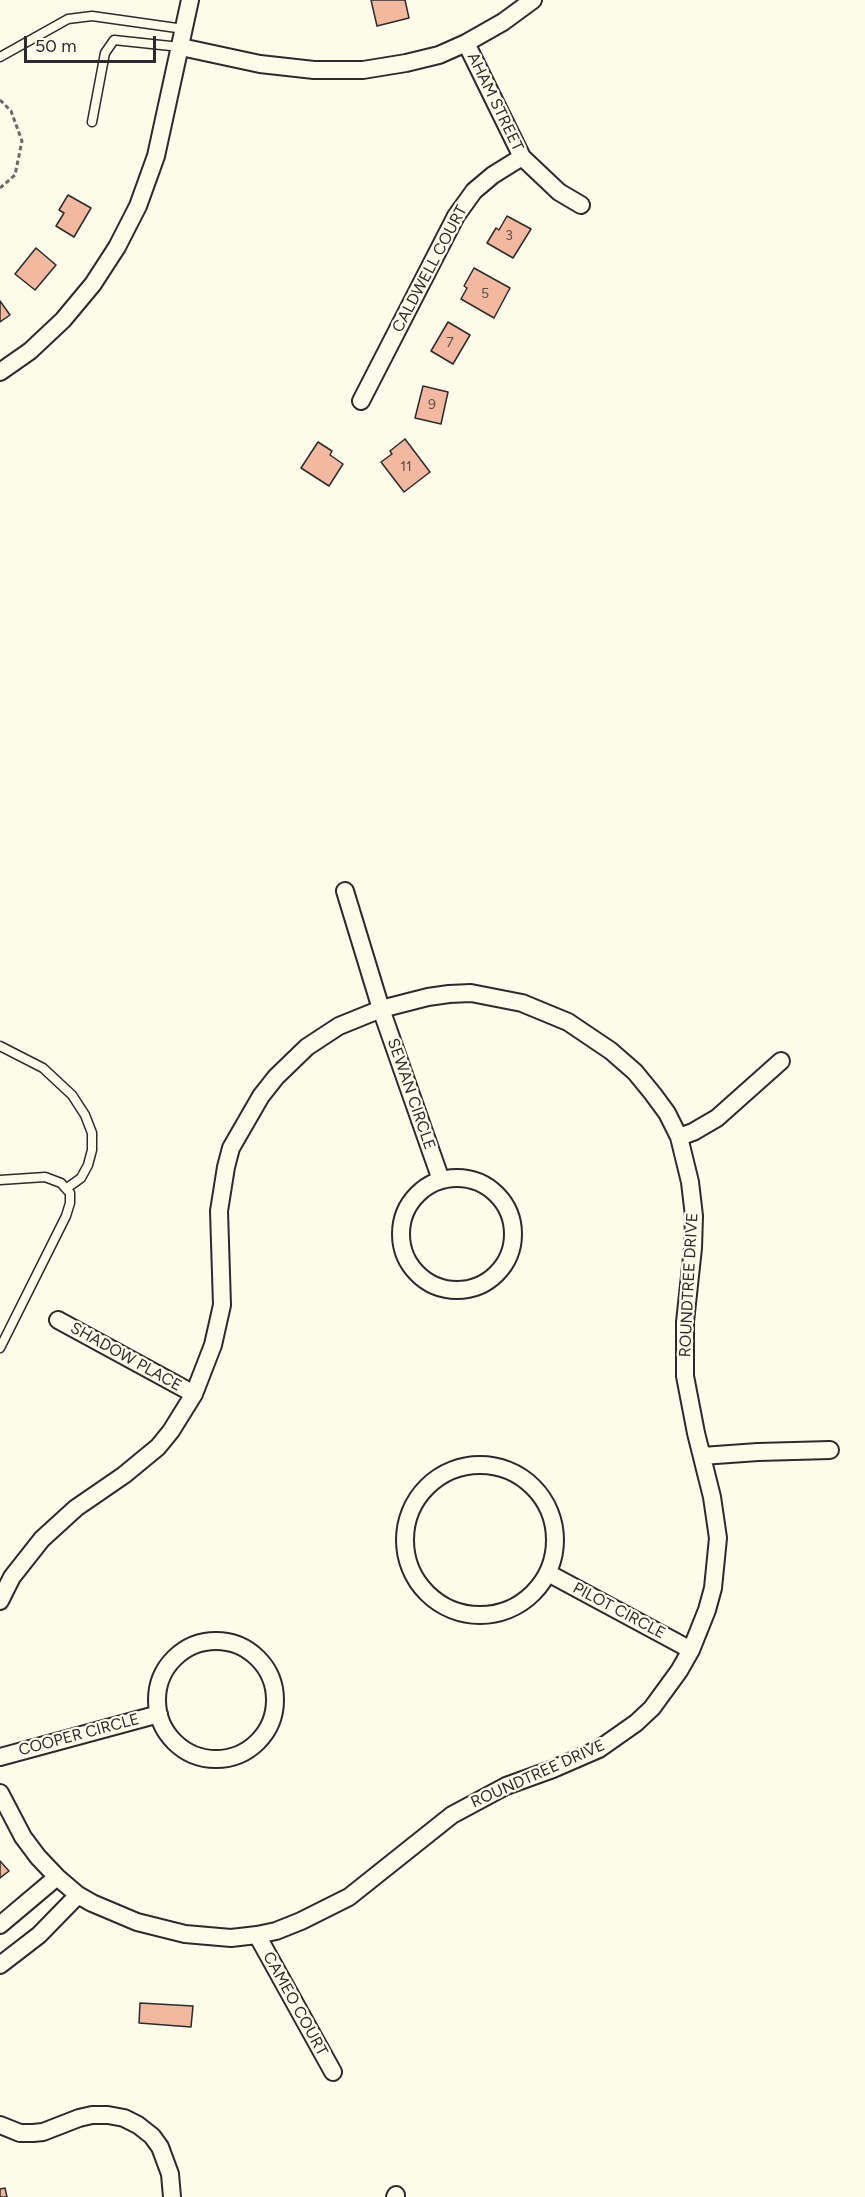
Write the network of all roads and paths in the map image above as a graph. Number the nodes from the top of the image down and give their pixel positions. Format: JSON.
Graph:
{"nodes":[{"id":1,"x":190,"y":0,"type":"edge"},
{"id":2,"x":533,"y":0,"type":"edge"},
{"id":3,"x":184,"y":30,"type":"junction"},
{"id":4,"x":466,"y":44,"type":"junction"},
{"id":5,"x":181,"y":47,"type":"junction"},
{"id":6,"x":0,"y":57,"type":"edge"},
{"id":7,"x":0,"y":100,"type":"edge"},
{"id":8,"x":92,"y":122,"type":"dead end"},
{"id":9,"x":522,"y":157,"type":"junction"},
{"id":10,"x":0,"y":188,"type":"edge"},
{"id":11,"x":581,"y":205,"type":"dead end"},
{"id":12,"x":0,"y":372,"type":"edge"},
{"id":13,"x":361,"y":401,"type":"dead end"},
{"id":14,"x":345,"y":891,"type":"dead end"},
{"id":15,"x":381,"y":1009,"type":"junction"},
{"id":16,"x":0,"y":1046,"type":"edge"},
{"id":17,"x":781,"y":1061,"type":"dead end"},
{"id":18,"x":679,"y":1137,"type":"junction"},
{"id":19,"x":0,"y":1180,"type":"edge"},
{"id":20,"x":441,"y":1180,"type":"junction"},
{"id":21,"x":66,"y":1188,"type":"junction"},
{"id":22,"x":58,"y":1320,"type":"dead end"},
{"id":23,"x":0,"y":1348,"type":"edge"},
{"id":24,"x":194,"y":1394,"type":"junction"},
{"id":25,"x":830,"y":1450,"type":"dead end"},
{"id":26,"x":702,"y":1456,"type":"junction"},
{"id":27,"x":548,"y":1573,"type":"junction"},
{"id":28,"x":0,"y":1601,"type":"edge"},
{"id":29,"x":691,"y":1650,"type":"junction"},
{"id":30,"x":159,"y":1714,"type":"junction"},
{"id":31,"x":0,"y":1757,"type":"edge"},
{"id":32,"x":0,"y":1793,"type":"edge"},
{"id":33,"x":57,"y":1877,"type":"junction"},
{"id":34,"x":78,"y":1895,"type":"junction"},
{"id":35,"x":0,"y":1925,"type":"edge"},
{"id":36,"x":257,"y":1935,"type":"junction"},
{"id":37,"x":0,"y":1965,"type":"edge"},
{"id":38,"x":333,"y":2072,"type":"dead end"},
{"id":39,"x":0,"y":2125,"type":"edge"},
{"id":40,"x":172,"y":2197,"type":"edge"}],
"edges":[{"from":1,"to":3,"type":"street"},
{"from":2,"to":4,"type":"street"},
{"from":3,"to":5,"type":"street"},
{"from":3,"to":6,"type":"lane"},
{"from":4,"to":5,"type":"street"},
{"from":4,"to":9,"type":"street","name":"AHAM STREET"},
{"from":5,"to":8,"type":"lane"},
{"from":5,"to":12,"type":"street"},
{"from":7,"to":10,"type":"path"},
{"from":9,"to":11,"type":"street","name":"AHAM STREET"},
{"from":9,"to":13,"type":"street","name":"CALDWELL COURT"},
{"from":14,"to":15,"type":"street","name":"SEWAN CIRCLE"},
{"from":15,"to":18,"type":"street","name":"ROUNDTREE DRIVE"},
{"from":15,"to":20,"type":"street","name":"SEWAN CIRCLE"},
{"from":15,"to":24,"type":"street","name":"ROUNDTREE DRIVE"},
{"from":16,"to":21,"type":"lane"},
{"from":17,"to":18,"type":"street"},
{"from":18,"to":26,"type":"street","name":"ROUNDTREE DRIVE"},
{"from":19,"to":21,"type":"lane"},
{"from":20,"to":20,"type":"street"},
{"from":21,"to":23,"type":"lane"},
{"from":22,"to":24,"type":"street","name":"SHADOW PLACE"},
{"from":24,"to":28,"type":"street","name":"ROUNDTREE DRIVE"},
{"from":25,"to":26,"type":"street"},
{"from":26,"to":29,"type":"street","name":"ROUNDTREE DRIVE"},
{"from":27,"to":27,"type":"street"},
{"from":27,"to":29,"type":"street","name":"PILOT CIRCLE"},
{"from":29,"to":36,"type":"street","name":"ROUNDTREE DRIVE"},
{"from":30,"to":30,"type":"street","name":"COOPER CIRCLE"},
{"from":30,"to":31,"type":"street","name":"COOPER CIRCLE"},
{"from":32,"to":33,"type":"street","name":"ROUNDTREE DRIVE"},
{"from":33,"to":34,"type":"street","name":"ROUNDTREE DRIVE"},
{"from":33,"to":35,"type":"street"},
{"from":34,"to":36,"type":"street","name":"ROUNDTREE DRIVE"},
{"from":34,"to":37,"type":"street"},
{"from":36,"to":38,"type":"street","name":"CAMEO COURT"},
{"from":39,"to":40,"type":"street"}]}
